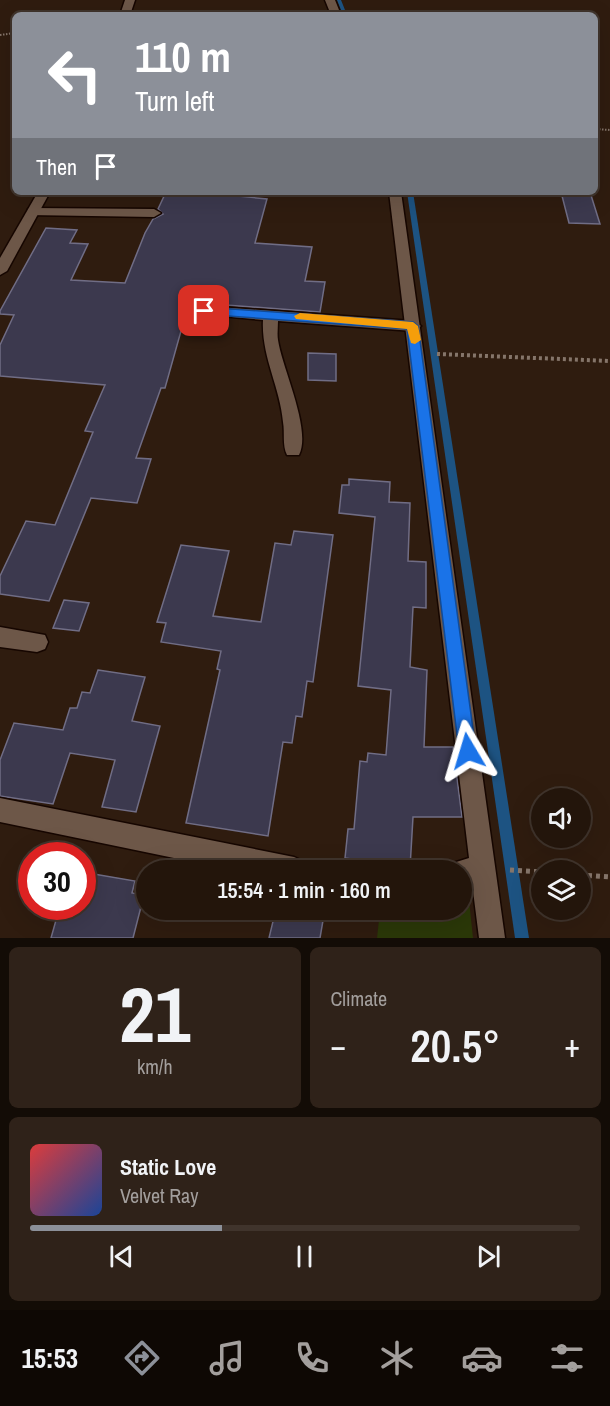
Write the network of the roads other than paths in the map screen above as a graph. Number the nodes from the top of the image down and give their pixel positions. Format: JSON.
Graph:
{"nodes":[{"id":1,"x":42,"y":195,"type":"edge"},
{"id":2,"x":395,"y":195,"type":"edge"},
{"id":3,"x":33,"y":212,"type":"junction"},
{"id":4,"x":154,"y":213,"type":"dead end"},
{"id":5,"x":0,"y":271,"type":"edge"},
{"id":6,"x":204,"y":311,"type":"dead end"},
{"id":7,"x":271,"y":314,"type":"junction"},
{"id":8,"x":413,"y":326,"type":"junction"},
{"id":9,"x":293,"y":450,"type":"dead end"},
{"id":10,"x":0,"y":637,"type":"edge"},
{"id":11,"x":37,"y":642,"type":"dead end"},
{"id":12,"x":0,"y":810,"type":"edge"},
{"id":13,"x":245,"y":860,"type":"edge"},
{"id":14,"x":471,"y":860,"type":"edge"},
{"id":15,"x":472,"y":870,"type":"edge"},
{"id":16,"x":492,"y":938,"type":"edge"}],
"edges":[{"from":1,"to":3,"type":"street"},
{"from":2,"to":8,"type":"street"},
{"from":3,"to":4,"type":"street"},
{"from":3,"to":5,"type":"street"},
{"from":6,"to":7,"type":"street"},
{"from":7,"to":8,"type":"street"},
{"from":7,"to":9,"type":"street"},
{"from":8,"to":14,"type":"street"},
{"from":10,"to":11,"type":"street"},
{"from":12,"to":13,"type":"street"},
{"from":15,"to":16,"type":"street"}]}
